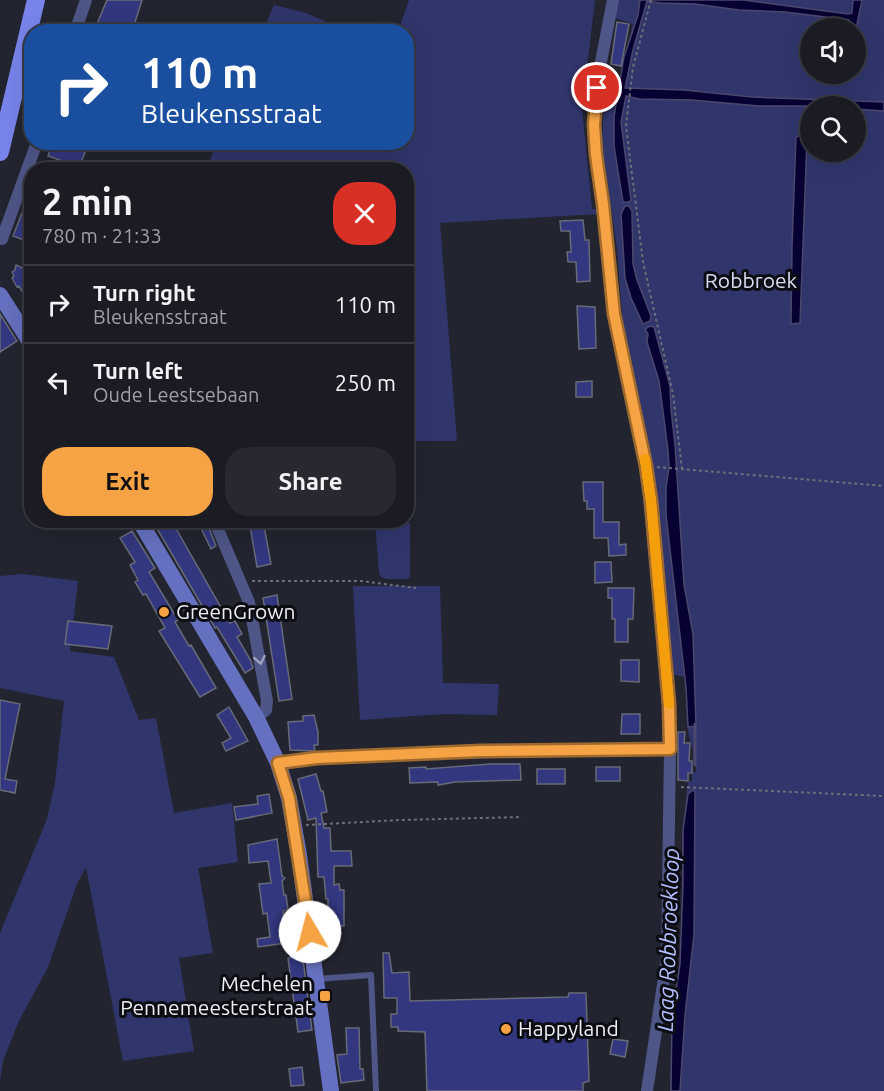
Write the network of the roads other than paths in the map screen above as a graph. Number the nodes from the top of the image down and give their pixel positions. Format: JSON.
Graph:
{"nodes":[{"id":1,"x":25,"y":0,"type":"edge"},
{"id":2,"x":36,"y":0,"type":"edge"},
{"id":3,"x":86,"y":0,"type":"edge"},
{"id":4,"x":613,"y":0,"type":"edge"},
{"id":5,"x":30,"y":24,"type":"edge"},
{"id":6,"x":78,"y":24,"type":"edge"},
{"id":7,"x":24,"y":51,"type":"edge"},
{"id":8,"x":0,"y":107,"type":"edge"},
{"id":9,"x":0,"y":152,"type":"edge"},
{"id":10,"x":24,"y":195,"type":"edge"},
{"id":11,"x":2,"y":239,"type":"dead end"},
{"id":12,"x":0,"y":295,"type":"edge"},
{"id":13,"x":24,"y":332,"type":"edge"},
{"id":14,"x":144,"y":528,"type":"edge"},
{"id":15,"x":217,"y":528,"type":"edge"},
{"id":16,"x":256,"y":717,"type":"junction"},
{"id":17,"x":670,"y":749,"type":"junction"},
{"id":18,"x":278,"y":763,"type":"junction"},
{"id":19,"x":317,"y":979,"type":"junction"},
{"id":20,"x":331,"y":1091,"type":"edge"},
{"id":21,"x":376,"y":1091,"type":"edge"},
{"id":22,"x":647,"y":1091,"type":"edge"}],
"edges":[{"from":1,"to":8,"type":"main road"},
{"from":2,"to":5,"type":"main road"},
{"from":3,"to":6,"type":"street"},
{"from":4,"to":17,"type":"street"},
{"from":7,"to":9,"type":"main road"},
{"from":10,"to":11,"type":"street"},
{"from":12,"to":13,"type":"street"},
{"from":14,"to":16,"type":"street"},
{"from":15,"to":16,"type":"street","one_way":true},
{"from":16,"to":18,"type":"street"},
{"from":17,"to":18,"type":"street"},
{"from":17,"to":22,"type":"street"},
{"from":18,"to":19,"type":"street"},
{"from":19,"to":20,"type":"street"},
{"from":19,"to":21,"type":"lane"}]}
